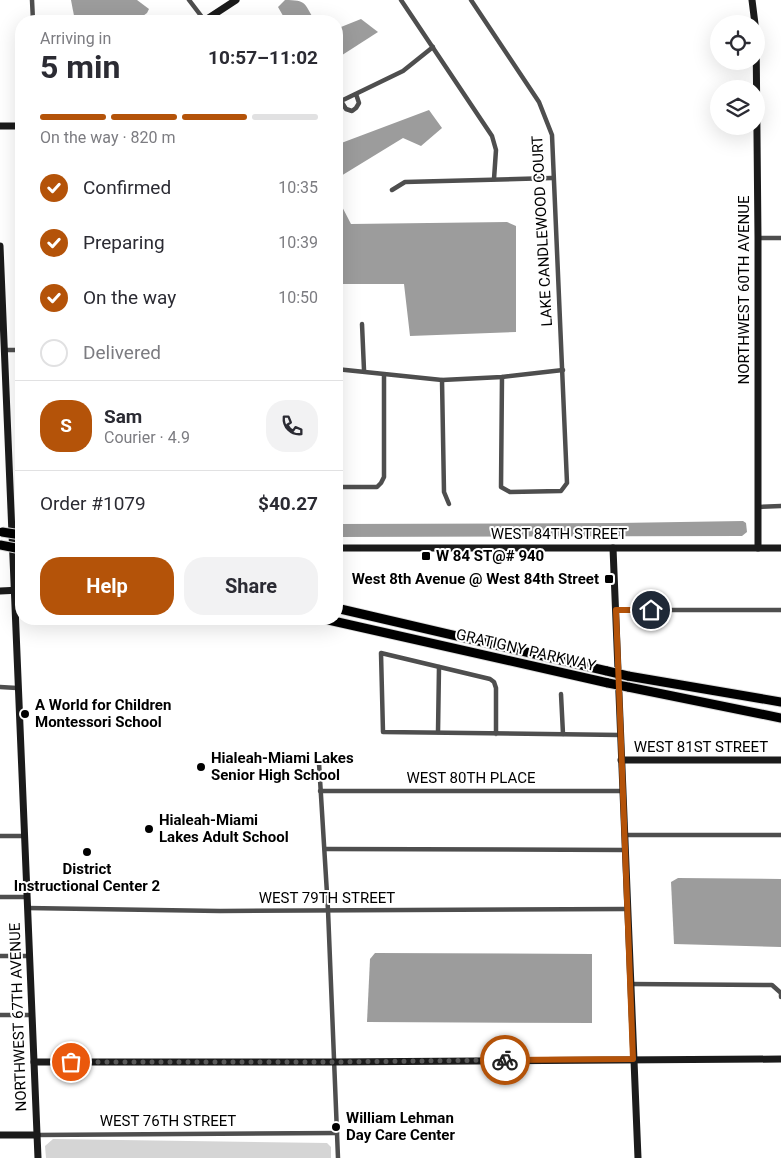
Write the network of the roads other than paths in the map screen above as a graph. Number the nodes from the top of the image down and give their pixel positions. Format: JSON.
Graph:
{"nodes":[{"id":1,"x":32,"y":0,"type":"edge"},
{"id":2,"x":189,"y":0,"type":"edge"},
{"id":3,"x":236,"y":0,"type":"edge"},
{"id":4,"x":401,"y":0,"type":"edge"},
{"id":5,"x":470,"y":0,"type":"edge"},
{"id":6,"x":752,"y":0,"type":"edge"},
{"id":7,"x":33,"y":15,"type":"edge"},
{"id":8,"x":200,"y":15,"type":"edge"},
{"id":9,"x":213,"y":15,"type":"edge"},
{"id":10,"x":754,"y":15,"type":"edge"},
{"id":11,"x":433,"y":47,"type":"junction"},
{"id":12,"x":756,"y":70,"type":"edge"},
{"id":13,"x":356,"y":94,"type":"junction"},
{"id":14,"x":343,"y":100,"type":"edge"},
{"id":15,"x":343,"y":105,"type":"edge"},
{"id":16,"x":0,"y":126,"type":"edge"},
{"id":17,"x":15,"y":126,"type":"edge"},
{"id":18,"x":552,"y":178,"type":"junction"},
{"id":19,"x":494,"y":179,"type":"junction"},
{"id":20,"x":392,"y":190,"type":"dead end"},
{"id":21,"x":758,"y":238,"type":"junction"},
{"id":22,"x":781,"y":238,"type":"edge"},
{"id":23,"x":0,"y":246,"type":"edge"},
{"id":24,"x":362,"y":324,"type":"dead end"},
{"id":25,"x":4,"y":350,"type":"junction"},
{"id":26,"x":15,"y":350,"type":"edge"},
{"id":27,"x":343,"y":369,"type":"edge"},
{"id":28,"x":364,"y":370,"type":"junction"},
{"id":29,"x":563,"y":370,"type":"junction"},
{"id":30,"x":384,"y":375,"type":"junction"},
{"id":31,"x":502,"y":377,"type":"junction"},
{"id":32,"x":442,"y":380,"type":"junction"},
{"id":33,"x":3,"y":402,"type":"edge"},
{"id":34,"x":343,"y":487,"type":"edge"},
{"id":35,"x":449,"y":504,"type":"dead end"},
{"id":36,"x":758,"y":506,"type":"junction"},
{"id":37,"x":781,"y":506,"type":"edge"},
{"id":38,"x":1,"y":532,"type":"edge"},
{"id":39,"x":15,"y":534,"type":"edge"},
{"id":40,"x":0,"y":545,"type":"edge"},
{"id":41,"x":15,"y":548,"type":"edge"},
{"id":42,"x":343,"y":548,"type":"edge"},
{"id":43,"x":613,"y":548,"type":"junction"},
{"id":44,"x":758,"y":548,"type":"junction"},
{"id":45,"x":781,"y":548,"type":"edge"},
{"id":46,"x":15,"y":552,"type":"edge"},
{"id":47,"x":15,"y":590,"type":"edge"},
{"id":48,"x":0,"y":591,"type":"edge"},
{"id":49,"x":343,"y":610,"type":"edge"},
{"id":50,"x":616,"y":610,"type":"junction"},
{"id":51,"x":781,"y":610,"type":"edge"},
{"id":52,"x":343,"y":623,"type":"edge"},
{"id":53,"x":18,"y":625,"type":"edge"},
{"id":54,"x":439,"y":667,"type":"junction"},
{"id":55,"x":0,"y":687,"type":"edge"},
{"id":56,"x":17,"y":688,"type":"junction"},
{"id":57,"x":561,"y":694,"type":"dead end"},
{"id":58,"x":781,"y":702,"type":"edge"},
{"id":59,"x":781,"y":718,"type":"edge"},
{"id":60,"x":438,"y":732,"type":"junction"},
{"id":61,"x":496,"y":734,"type":"junction"},
{"id":62,"x":563,"y":734,"type":"junction"},
{"id":63,"x":620,"y":734,"type":"junction"},
{"id":64,"x":621,"y":760,"type":"junction"},
{"id":65,"x":781,"y":760,"type":"edge"},
{"id":66,"x":319,"y":763,"type":"dead end"},
{"id":67,"x":320,"y":791,"type":"junction"},
{"id":68,"x":622,"y":791,"type":"junction"},
{"id":69,"x":624,"y":835,"type":"junction"},
{"id":70,"x":781,"y":835,"type":"edge"},
{"id":71,"x":0,"y":836,"type":"edge"},
{"id":72,"x":24,"y":836,"type":"junction"},
{"id":73,"x":325,"y":849,"type":"junction"},
{"id":74,"x":625,"y":850,"type":"junction"},
{"id":75,"x":0,"y":896,"type":"edge"},
{"id":76,"x":27,"y":897,"type":"junction"},
{"id":77,"x":27,"y":908,"type":"junction"},
{"id":78,"x":627,"y":909,"type":"junction"},
{"id":79,"x":328,"y":910,"type":"junction"},
{"id":80,"x":0,"y":956,"type":"edge"},
{"id":81,"x":29,"y":956,"type":"junction"},
{"id":82,"x":630,"y":984,"type":"junction"},
{"id":83,"x":781,"y":997,"type":"edge"},
{"id":84,"x":0,"y":1015,"type":"edge"},
{"id":85,"x":32,"y":1015,"type":"junction"},
{"id":86,"x":633,"y":1059,"type":"junction"},
{"id":87,"x":781,"y":1059,"type":"edge"},
{"id":88,"x":34,"y":1062,"type":"junction"},
{"id":89,"x":334,"y":1062,"type":"junction"},
{"id":90,"x":337,"y":1133,"type":"junction"},
{"id":91,"x":0,"y":1135,"type":"edge"},
{"id":92,"x":37,"y":1135,"type":"junction"},
{"id":93,"x":38,"y":1158,"type":"edge"},
{"id":94,"x":338,"y":1158,"type":"edge"},
{"id":95,"x":638,"y":1158,"type":"edge"}],
"edges":[{"from":1,"to":7,"type":"street"},
{"from":2,"to":8,"type":"street"},
{"from":3,"to":9,"type":"street"},
{"from":4,"to":11,"type":"street"},
{"from":5,"to":18,"type":"street","name":"LAKE CANDLEWOOD COURT"},
{"from":6,"to":10,"type":"street"},
{"from":11,"to":13,"type":"street"},
{"from":11,"to":19,"type":"street"},
{"from":12,"to":21,"type":"street","name":"NORTHWEST 60TH AVENUE"},
{"from":13,"to":14,"type":"street"},
{"from":13,"to":15,"type":"street"},
{"from":16,"to":17,"type":"street"},
{"from":18,"to":19,"type":"street"},
{"from":18,"to":29,"type":"street","name":"LAKE CANDLEWOOD COURT"},
{"from":19,"to":20,"type":"street"},
{"from":21,"to":22,"type":"street"},
{"from":21,"to":36,"type":"street","name":"NORTHWEST 60TH AVENUE"},
{"from":23,"to":25,"type":"street","name":"NORTHWEST 67TH AVENUE"},
{"from":24,"to":28,"type":"street"},
{"from":25,"to":26,"type":"street"},
{"from":25,"to":33,"type":"street","name":"NORTHWEST 67TH AVENUE"},
{"from":27,"to":28,"type":"street"},
{"from":28,"to":30,"type":"street"},
{"from":29,"to":31,"type":"street"},
{"from":29,"to":31,"type":"street","name":"LAKE CANDLEWOOD COURT"},
{"from":30,"to":32,"type":"street"},
{"from":30,"to":34,"type":"street"},
{"from":31,"to":32,"type":"street"},
{"from":32,"to":35,"type":"street"},
{"from":33,"to":46,"type":"street","name":"NORTHWEST 67TH AVENUE"},
{"from":36,"to":37,"type":"street"},
{"from":36,"to":44,"type":"street","name":"NORTHWEST 60TH AVENUE"},
{"from":38,"to":39,"type":"highway","bridge":true},
{"from":40,"to":41,"type":"highway","bridge":true},
{"from":42,"to":43,"type":"street","name":"WEST 84TH STREET"},
{"from":43,"to":44,"type":"street","name":"WEST 84TH STREET"},
{"from":43,"to":50,"type":"street"},
{"from":44,"to":45,"type":"street","name":"WEST 84TH STREET"},
{"from":47,"to":48,"type":"street"},
{"from":49,"to":58,"type":"highway","name":"GRATIGNY PARKWAY","bridge":true},
{"from":50,"to":51,"type":"street"},
{"from":50,"to":63,"type":"street"},
{"from":52,"to":59,"type":"highway","name":"GRATIGNY PARKWAY","bridge":true},
{"from":53,"to":56,"type":"street","name":"NORTHWEST 67TH AVENUE"},
{"from":54,"to":60,"type":"street"},
{"from":54,"to":60,"type":"street"},
{"from":54,"to":61,"type":"street"},
{"from":55,"to":56,"type":"street"},
{"from":56,"to":72,"type":"street","name":"NORTHWEST 67TH AVENUE"},
{"from":57,"to":62,"type":"street"},
{"from":60,"to":61,"type":"street"},
{"from":61,"to":62,"type":"street"},
{"from":62,"to":63,"type":"street"},
{"from":63,"to":64,"type":"street"},
{"from":64,"to":65,"type":"street","name":"WEST 81ST STREET"},
{"from":64,"to":68,"type":"street"},
{"from":66,"to":67,"type":"street"},
{"from":67,"to":68,"type":"street","name":"WEST 80TH PLACE"},
{"from":67,"to":73,"type":"street"},
{"from":68,"to":69,"type":"street"},
{"from":69,"to":70,"type":"street"},
{"from":69,"to":74,"type":"street"},
{"from":71,"to":72,"type":"street"},
{"from":72,"to":76,"type":"street","name":"NORTHWEST 67TH AVENUE"},
{"from":73,"to":74,"type":"street"},
{"from":73,"to":79,"type":"street"},
{"from":74,"to":78,"type":"street"},
{"from":75,"to":76,"type":"street"},
{"from":76,"to":77,"type":"street","name":"NORTHWEST 67TH AVENUE"},
{"from":77,"to":79,"type":"street","name":"WEST 79TH STREET"},
{"from":77,"to":81,"type":"street","name":"NORTHWEST 67TH AVENUE"},
{"from":78,"to":79,"type":"street","name":"WEST 79TH STREET"},
{"from":78,"to":82,"type":"street"},
{"from":79,"to":89,"type":"street"},
{"from":80,"to":81,"type":"street"},
{"from":81,"to":85,"type":"street","name":"NORTHWEST 67TH AVENUE"},
{"from":82,"to":83,"type":"street"},
{"from":82,"to":86,"type":"street"},
{"from":84,"to":85,"type":"street"},
{"from":85,"to":88,"type":"street","name":"NORTHWEST 67TH AVENUE"},
{"from":86,"to":87,"type":"street"},
{"from":86,"to":89,"type":"street"},
{"from":86,"to":95,"type":"street"},
{"from":88,"to":89,"type":"street"},
{"from":88,"to":92,"type":"street","name":"NORTHWEST 67TH AVENUE"},
{"from":89,"to":90,"type":"street"},
{"from":90,"to":92,"type":"street","name":"WEST 76TH STREET"},
{"from":90,"to":94,"type":"street"},
{"from":91,"to":92,"type":"street","name":"WEST 76TH STREET"},
{"from":92,"to":93,"type":"street","name":"NORTHWEST 67TH AVENUE"}]}
